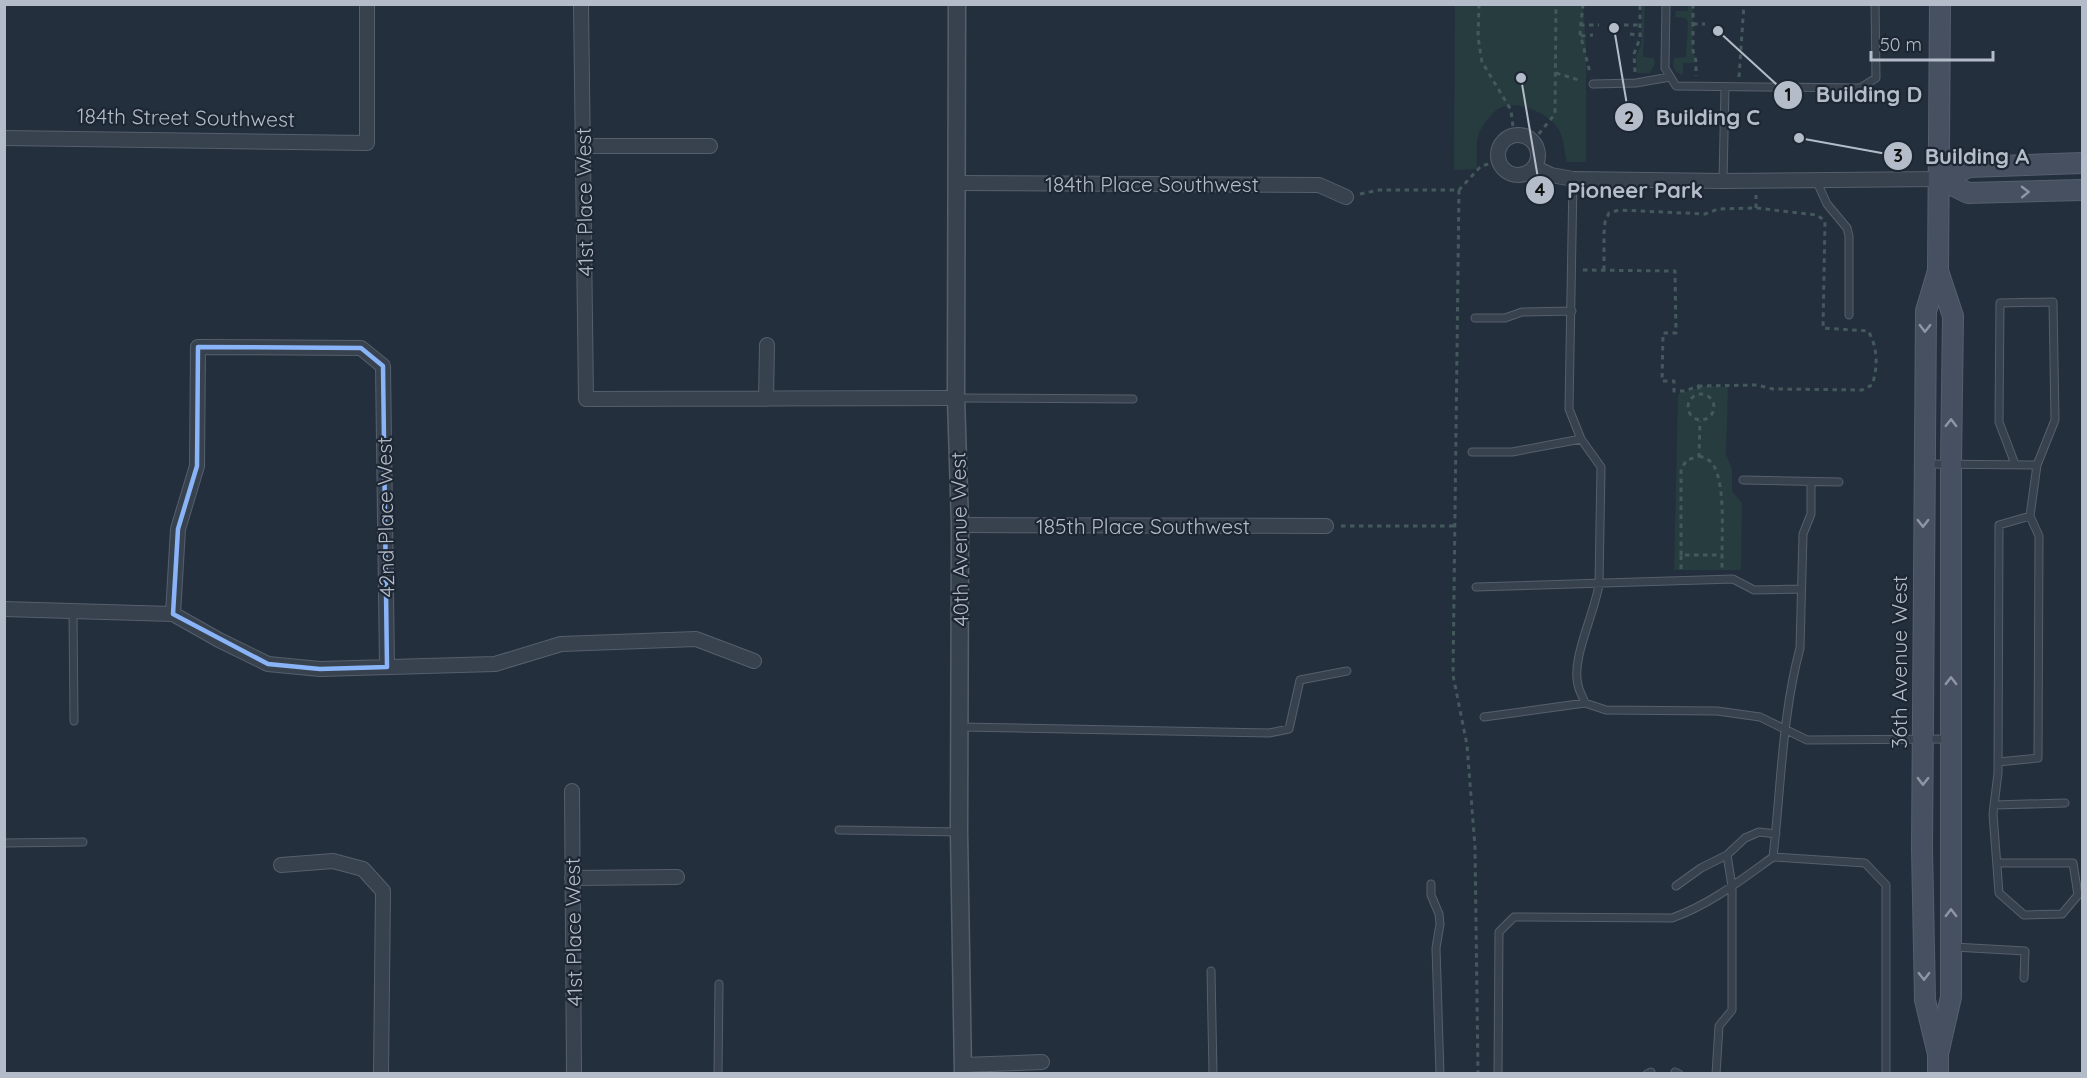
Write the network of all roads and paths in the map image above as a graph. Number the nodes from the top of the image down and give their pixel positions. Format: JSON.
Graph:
{"nodes":[{"id":1,"x":367,"y":4,"type":"edge"},
{"id":2,"x":581,"y":4,"type":"edge"},
{"id":3,"x":957,"y":4,"type":"edge"},
{"id":4,"x":1479,"y":4,"type":"edge"},
{"id":5,"x":1556,"y":4,"type":"edge"},
{"id":6,"x":1583,"y":4,"type":"edge"},
{"id":7,"x":1640,"y":4,"type":"edge"},
{"id":8,"x":1666,"y":4,"type":"edge"},
{"id":9,"x":1693,"y":4,"type":"edge"},
{"id":10,"x":1744,"y":4,"type":"edge"},
{"id":11,"x":1875,"y":4,"type":"edge"},
{"id":12,"x":1940,"y":4,"type":"edge"},
{"id":13,"x":1693,"y":24,"type":"junction"},
{"id":14,"x":1705,"y":24,"type":"dead end"},
{"id":15,"x":1580,"y":25,"type":"junction"},
{"id":16,"x":1599,"y":25,"type":"dead end"},
{"id":17,"x":1624,"y":25,"type":"dead end"},
{"id":18,"x":1638,"y":25,"type":"junction"},
{"id":19,"x":1629,"y":34,"type":"dead end"},
{"id":20,"x":1593,"y":35,"type":"dead end"},
{"id":21,"x":1639,"y":35,"type":"junction"},
{"id":22,"x":1581,"y":36,"type":"junction"},
{"id":23,"x":1556,"y":73,"type":"junction"},
{"id":24,"x":1670,"y":77,"type":"junction"},
{"id":25,"x":1633,"y":83,"type":"junction"},
{"id":26,"x":1593,"y":84,"type":"junction"},
{"id":27,"x":1697,"y":87,"type":"junction"},
{"id":28,"x":1725,"y":87,"type":"junction"},
{"id":29,"x":1739,"y":88,"type":"junction"},
{"id":30,"x":1514,"y":135,"type":"junction"},
{"id":31,"x":4,"y":138,"type":"edge"},
{"id":32,"x":1533,"y":141,"type":"junction"},
{"id":33,"x":584,"y":146,"type":"junction"},
{"id":34,"x":710,"y":146,"type":"dead end"},
{"id":35,"x":1500,"y":161,"type":"junction"},
{"id":36,"x":2082,"y":163,"type":"edge"},
{"id":37,"x":1534,"y":167,"type":"junction"},
{"id":38,"x":1573,"y":179,"type":"junction"},
{"id":39,"x":1940,"y":179,"type":"junction"},
{"id":40,"x":1723,"y":180,"type":"junction"},
{"id":41,"x":1816,"y":180,"type":"junction"},
{"id":42,"x":956,"y":183,"type":"junction"},
{"id":43,"x":1459,"y":190,"type":"junction"},
{"id":44,"x":2082,"y":190,"type":"edge"},
{"id":45,"x":1756,"y":194,"type":"dead end"},
{"id":46,"x":1346,"y":197,"type":"joint"},
{"id":47,"x":1756,"y":208,"type":"junction"},
{"id":48,"x":1572,"y":270,"type":"junction"},
{"id":49,"x":1604,"y":270,"type":"junction"},
{"id":50,"x":1938,"y":271,"type":"junction"},
{"id":51,"x":1572,"y":311,"type":"junction"},
{"id":52,"x":1849,"y":315,"type":"dead end"},
{"id":53,"x":1475,"y":318,"type":"dead end"},
{"id":54,"x":767,"y":345,"type":"dead end"},
{"id":55,"x":1698,"y":386,"type":"junction"},
{"id":56,"x":1701,"y":394,"type":"junction"},
{"id":57,"x":956,"y":398,"type":"junction"},
{"id":58,"x":766,"y":399,"type":"junction"},
{"id":59,"x":1133,"y":399,"type":"dead end"},
{"id":60,"x":1700,"y":421,"type":"junction"},
{"id":61,"x":1581,"y":439,"type":"junction"},
{"id":62,"x":1472,"y":452,"type":"dead end"},
{"id":63,"x":1699,"y":456,"type":"junction"},
{"id":64,"x":1923,"y":464,"type":"junction"},
{"id":65,"x":1950,"y":464,"type":"junction"},
{"id":66,"x":2015,"y":464,"type":"junction"},
{"id":67,"x":2037,"y":465,"type":"junction"},
{"id":68,"x":1743,"y":480,"type":"dead end"},
{"id":69,"x":1810,"y":482,"type":"junction"},
{"id":70,"x":1839,"y":483,"type":"dead end"},
{"id":71,"x":2030,"y":516,"type":"junction"},
{"id":72,"x":960,"y":525,"type":"junction"},
{"id":73,"x":1326,"y":526,"type":"joint"},
{"id":74,"x":1456,"y":526,"type":"junction"},
{"id":75,"x":1681,"y":555,"type":"junction"},
{"id":76,"x":1722,"y":555,"type":"junction"},
{"id":77,"x":1680,"y":571,"type":"dead end"},
{"id":78,"x":1722,"y":572,"type":"dead end"},
{"id":79,"x":1599,"y":584,"type":"junction"},
{"id":80,"x":1476,"y":587,"type":"dead end"},
{"id":81,"x":1800,"y":589,"type":"junction"},
{"id":82,"x":4,"y":609,"type":"edge"},
{"id":83,"x":73,"y":611,"type":"junction"},
{"id":84,"x":173,"y":614,"type":"junction"},
{"id":85,"x":754,"y":661,"type":"dead end"},
{"id":86,"x":387,"y":667,"type":"junction"},
{"id":87,"x":1347,"y":671,"type":"dead end"},
{"id":88,"x":1585,"y":702,"type":"junction"},
{"id":89,"x":1484,"y":717,"type":"dead end"},
{"id":90,"x":74,"y":721,"type":"dead end"},
{"id":91,"x":960,"y":727,"type":"junction"},
{"id":92,"x":1786,"y":730,"type":"junction"},
{"id":93,"x":1923,"y":739,"type":"junction"},
{"id":94,"x":1950,"y":739,"type":"junction"},
{"id":95,"x":1998,"y":762,"type":"junction"},
{"id":96,"x":572,"y":791,"type":"dead end"},
{"id":97,"x":2065,"y":803,"type":"dead end"},
{"id":98,"x":1994,"y":805,"type":"junction"},
{"id":99,"x":839,"y":830,"type":"dead end"},
{"id":100,"x":959,"y":832,"type":"junction"},
{"id":101,"x":1776,"y":834,"type":"junction"},
{"id":102,"x":83,"y":842,"type":"dead end"},
{"id":103,"x":4,"y":843,"type":"edge"},
{"id":104,"x":1727,"y":855,"type":"junction"},
{"id":105,"x":1773,"y":857,"type":"junction"},
{"id":106,"x":1996,"y":863,"type":"junction"},
{"id":107,"x":281,"y":865,"type":"dead end"},
{"id":108,"x":677,"y":877,"type":"dead end"},
{"id":109,"x":572,"y":878,"type":"junction"},
{"id":110,"x":1431,"y":884,"type":"dead end"},
{"id":111,"x":1676,"y":886,"type":"dead end"},
{"id":112,"x":1732,"y":886,"type":"junction"},
{"id":113,"x":1951,"y":947,"type":"junction"},
{"id":114,"x":1211,"y":971,"type":"dead end"},
{"id":115,"x":2024,"y":978,"type":"dead end"},
{"id":116,"x":719,"y":984,"type":"dead end"},
{"id":117,"x":1938,"y":1054,"type":"junction"},
{"id":118,"x":1042,"y":1062,"type":"dead end"},
{"id":119,"x":963,"y":1069,"type":"edge"},
{"id":120,"x":381,"y":1074,"type":"edge"},
{"id":121,"x":574,"y":1074,"type":"edge"},
{"id":122,"x":718,"y":1074,"type":"edge"},
{"id":123,"x":1213,"y":1074,"type":"edge"},
{"id":124,"x":1440,"y":1074,"type":"edge"},
{"id":125,"x":1478,"y":1074,"type":"edge"},
{"id":126,"x":1498,"y":1074,"type":"edge"},
{"id":127,"x":1716,"y":1074,"type":"edge"},
{"id":128,"x":1886,"y":1074,"type":"edge"},
{"id":129,"x":1938,"y":1074,"type":"edge"}],
"edges":[{"from":1,"to":31,"type":"street","name":"184th Street Southwest"},
{"from":2,"to":33,"type":"street","name":"41st Place West"},
{"from":3,"to":42,"type":"street","name":"40th Avenue West"},
{"from":4,"to":30,"type":"path"},
{"from":5,"to":23,"type":"path"},
{"from":6,"to":15,"type":"path"},
{"from":7,"to":18,"type":"path"},
{"from":8,"to":24,"type":"lane"},
{"from":9,"to":13,"type":"path"},
{"from":10,"to":29,"type":"path"},
{"from":11,"to":29,"type":"lane"},
{"from":12,"to":39,"type":"main road","name":"36th Avenue West"},
{"from":13,"to":14,"type":"path"},
{"from":13,"to":27,"type":"path"},
{"from":15,"to":16,"type":"path"},
{"from":15,"to":22,"type":"path"},
{"from":17,"to":18,"type":"path"},
{"from":18,"to":21,"type":"path"},
{"from":19,"to":21,"type":"path"},
{"from":20,"to":22,"type":"path"},
{"from":21,"to":25,"type":"path"},
{"from":22,"to":26,"type":"path"},
{"from":23,"to":26,"type":"path"},
{"from":23,"to":32,"type":"path"},
{"from":24,"to":25,"type":"lane"},
{"from":24,"to":27,"type":"lane"},
{"from":25,"to":26,"type":"lane"},
{"from":27,"to":28,"type":"lane"},
{"from":28,"to":29,"type":"lane"},
{"from":28,"to":40,"type":"lane"},
{"from":30,"to":32,"type":"street"},
{"from":30,"to":35,"type":"street"},
{"from":32,"to":37,"type":"street"},
{"from":33,"to":34,"type":"street"},
{"from":33,"to":58,"type":"street","name":"41st Place West"},
{"from":35,"to":37,"type":"street"},
{"from":35,"to":43,"type":"path"},
{"from":36,"to":39,"type":"main road"},
{"from":37,"to":38,"type":"street"},
{"from":38,"to":40,"type":"street"},
{"from":38,"to":48,"type":"lane"},
{"from":39,"to":41,"type":"street"},
{"from":39,"to":44,"type":"main road","one_way":true},
{"from":39,"to":50,"type":"main road","name":"36th Avenue West"},
{"from":40,"to":41,"type":"street"},
{"from":41,"to":52,"type":"lane"},
{"from":42,"to":46,"type":"street","name":"184th Place Southwest"},
{"from":42,"to":57,"type":"street","name":"40th Avenue West"},
{"from":43,"to":46,"type":"path"},
{"from":43,"to":74,"type":"path"},
{"from":45,"to":47,"type":"path"},
{"from":47,"to":49,"type":"path"},
{"from":47,"to":55,"type":"path"},
{"from":48,"to":49,"type":"path"},
{"from":48,"to":51,"type":"lane"},
{"from":49,"to":55,"type":"path"},
{"from":50,"to":64,"type":"main road","name":"36th Avenue West","one_way":true},
{"from":65,"to":50,"type":"main road","name":"36th Avenue West","one_way":true},
{"from":51,"to":53,"type":"lane"},
{"from":51,"to":61,"type":"lane"},
{"from":54,"to":58,"type":"street"},
{"from":55,"to":56,"type":"path"},
{"from":56,"to":60,"type":"path"},
{"from":56,"to":60,"type":"path"},
{"from":57,"to":58,"type":"street"},
{"from":57,"to":59,"type":"lane"},
{"from":57,"to":72,"type":"street","name":"40th Avenue West"},
{"from":60,"to":63,"type":"path"},
{"from":61,"to":62,"type":"lane"},
{"from":61,"to":79,"type":"lane"},
{"from":63,"to":75,"type":"path"},
{"from":63,"to":76,"type":"path"},
{"from":64,"to":65,"type":"lane"},
{"from":64,"to":93,"type":"main road","name":"36th Avenue West","one_way":true},
{"from":65,"to":66,"type":"lane"},
{"from":94,"to":65,"type":"main road","name":"36th Avenue West","one_way":true},
{"from":66,"to":67,"type":"lane"},
{"from":66,"to":67,"type":"lane"},
{"from":67,"to":71,"type":"lane"},
{"from":68,"to":69,"type":"lane"},
{"from":69,"to":70,"type":"lane"},
{"from":69,"to":81,"type":"lane"},
{"from":71,"to":95,"type":"lane"},
{"from":71,"to":95,"type":"lane"},
{"from":72,"to":73,"type":"street","name":"185th Place Southwest"},
{"from":72,"to":91,"type":"street","name":"40th Avenue West"},
{"from":73,"to":74,"type":"path"},
{"from":74,"to":125,"type":"path"},
{"from":75,"to":76,"type":"path"},
{"from":75,"to":77,"type":"path"},
{"from":76,"to":78,"type":"path"},
{"from":79,"to":80,"type":"lane"},
{"from":79,"to":81,"type":"lane"},
{"from":79,"to":88,"type":"lane"},
{"from":81,"to":92,"type":"lane"},
{"from":82,"to":83,"type":"street"},
{"from":83,"to":84,"type":"street"},
{"from":83,"to":90,"type":"lane"},
{"from":84,"to":86,"type":"street"},
{"from":84,"to":86,"type":"street","name":"42nd Place West"},
{"from":85,"to":86,"type":"street"},
{"from":87,"to":91,"type":"lane"},
{"from":88,"to":89,"type":"lane"},
{"from":88,"to":92,"type":"lane"},
{"from":91,"to":100,"type":"street","name":"40th Avenue West"},
{"from":92,"to":93,"type":"lane"},
{"from":92,"to":101,"type":"lane"},
{"from":93,"to":94,"type":"lane"},
{"from":93,"to":117,"type":"main road","name":"36th Avenue West","one_way":true},
{"from":113,"to":94,"type":"main road","name":"36th Avenue West","one_way":true},
{"from":95,"to":98,"type":"lane"},
{"from":96,"to":109,"type":"street","name":"41st Place West"},
{"from":97,"to":98,"type":"lane"},
{"from":98,"to":106,"type":"lane"},
{"from":99,"to":100,"type":"lane"},
{"from":100,"to":119,"type":"street","name":"40th Avenue West"},
{"from":101,"to":104,"type":"lane"},
{"from":101,"to":105,"type":"lane"},
{"from":102,"to":103,"type":"lane"},
{"from":104,"to":111,"type":"lane"},
{"from":104,"to":112,"type":"lane"},
{"from":105,"to":112,"type":"lane"},
{"from":105,"to":128,"type":"lane"},
{"from":106,"to":106,"type":"lane"},
{"from":107,"to":120,"type":"street"},
{"from":108,"to":109,"type":"street"},
{"from":109,"to":121,"type":"street","name":"41st Place West"},
{"from":110,"to":124,"type":"lane"},
{"from":112,"to":126,"type":"lane"},
{"from":112,"to":127,"type":"lane"},
{"from":113,"to":115,"type":"lane"},
{"from":113,"to":117,"type":"main road","name":"36th Avenue West"},
{"from":114,"to":123,"type":"lane"},
{"from":116,"to":122,"type":"lane"},
{"from":117,"to":129,"type":"main road","name":"36th Avenue West"},
{"from":118,"to":119,"type":"street"}]}
